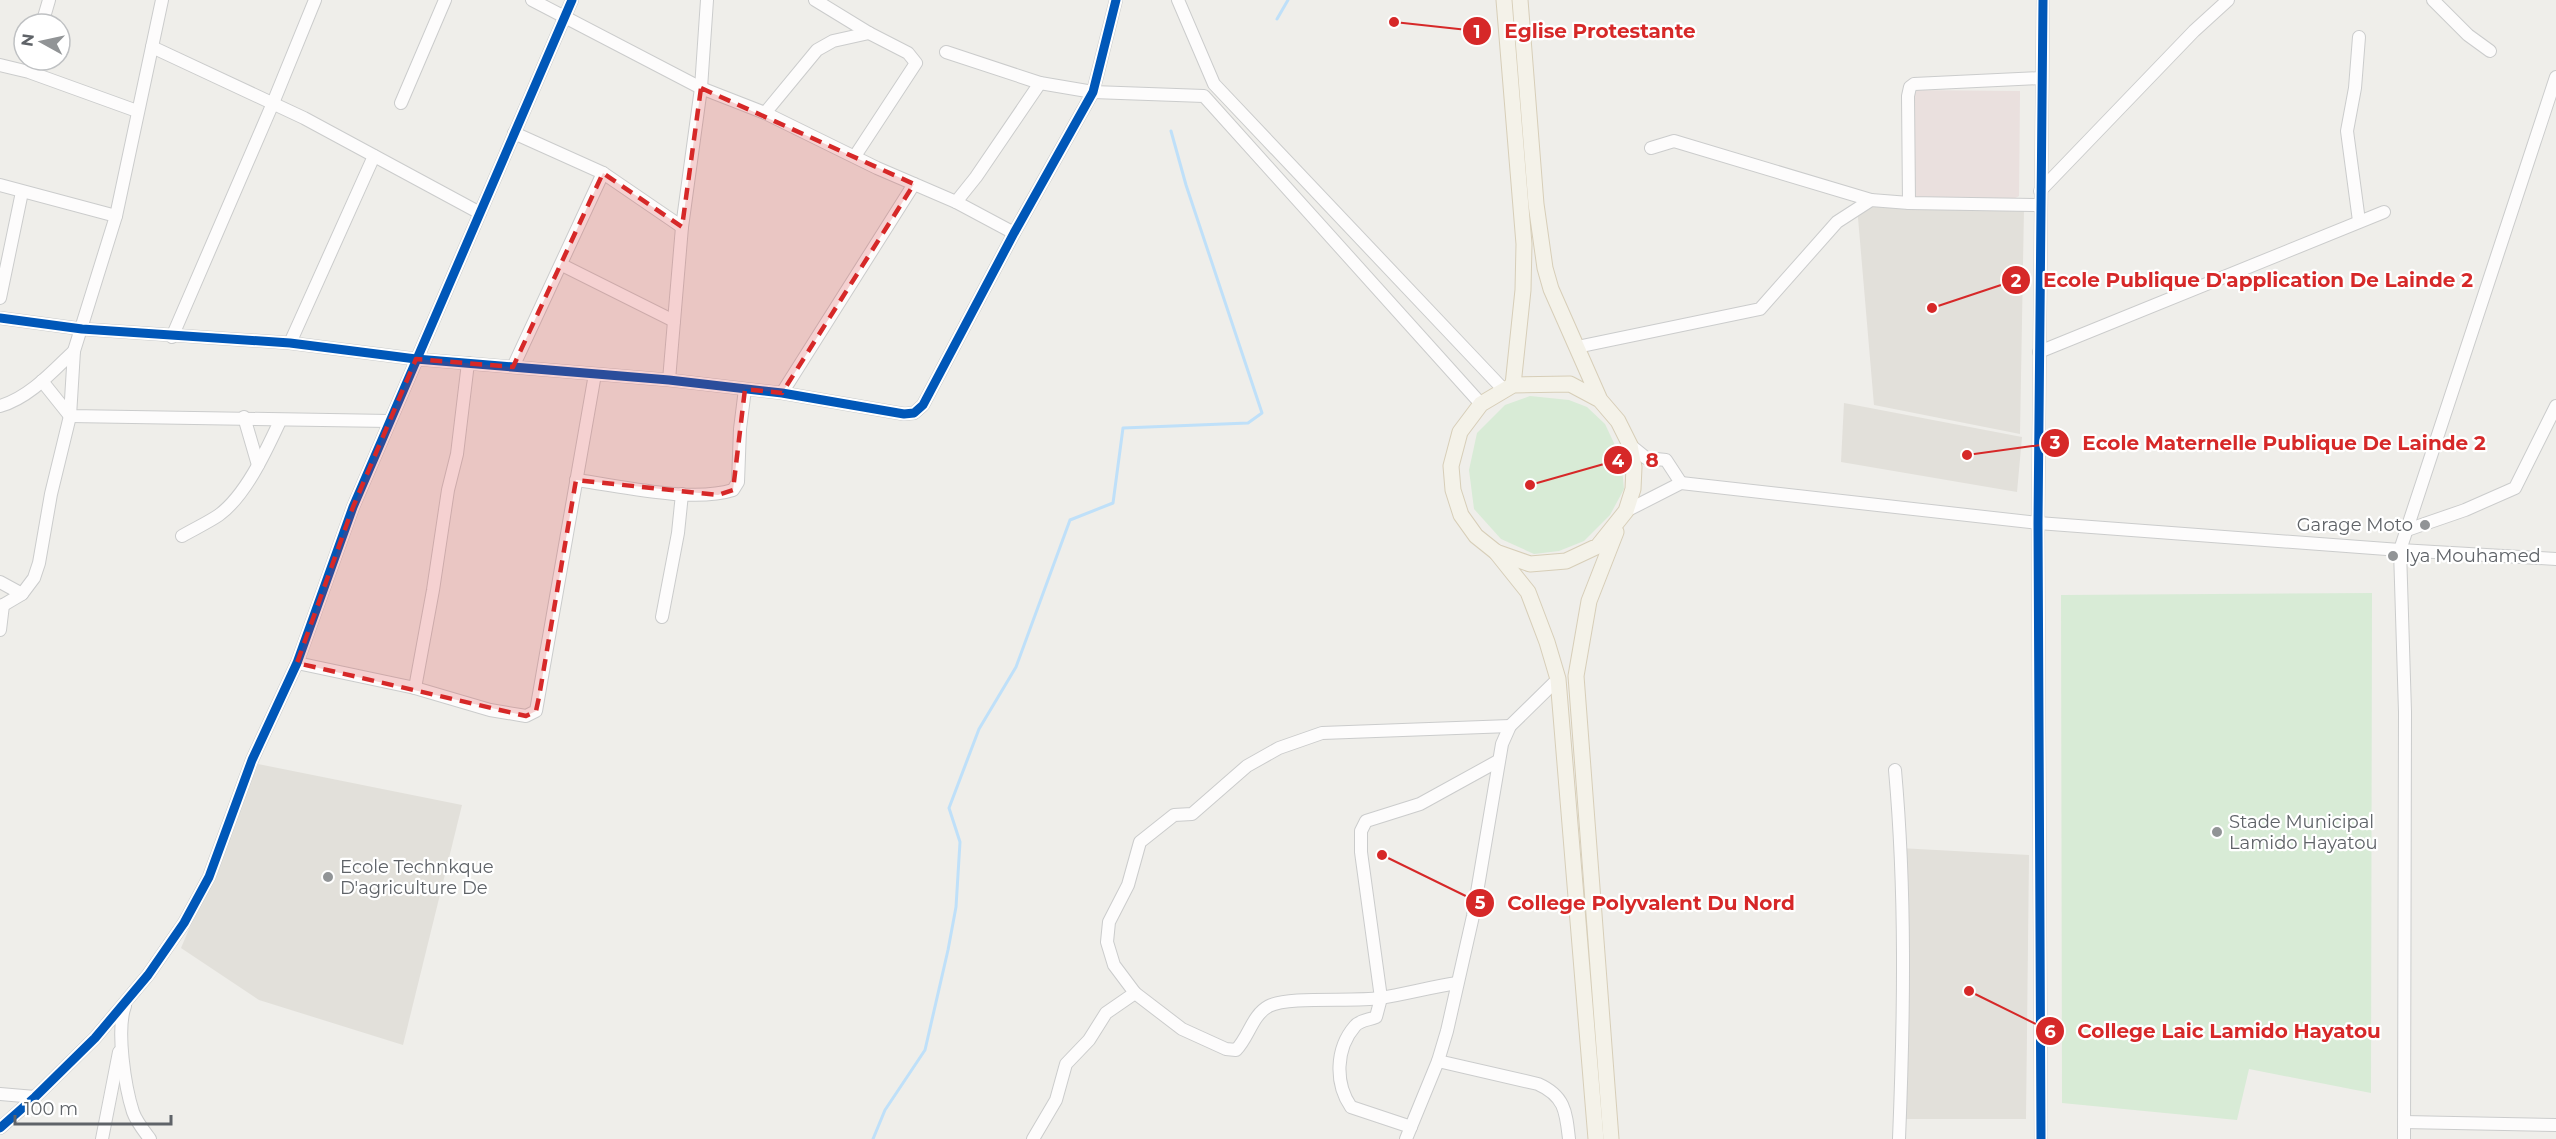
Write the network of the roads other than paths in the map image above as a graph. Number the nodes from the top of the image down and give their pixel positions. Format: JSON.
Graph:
{"nodes":[{"id":1,"x":162,"y":0,"type":"edge"},
{"id":2,"x":315,"y":0,"type":"edge"},
{"id":3,"x":445,"y":0,"type":"edge"},
{"id":4,"x":532,"y":0,"type":"edge"},
{"id":5,"x":572,"y":0,"type":"edge"},
{"id":6,"x":707,"y":0,"type":"edge"},
{"id":7,"x":815,"y":0,"type":"edge"},
{"id":8,"x":1116,"y":0,"type":"edge"},
{"id":9,"x":1178,"y":0,"type":"edge"},
{"id":10,"x":1504,"y":0,"type":"edge"},
{"id":11,"x":1520,"y":0,"type":"edge"},
{"id":12,"x":2043,"y":0,"type":"edge"},
{"id":13,"x":2228,"y":0,"type":"edge"},
{"id":14,"x":2433,"y":0,"type":"edge"},
{"id":15,"x":565,"y":16,"type":"junction"},
{"id":16,"x":869,"y":33,"type":"junction"},
{"id":17,"x":2359,"y":37,"type":"dead end"},
{"id":18,"x":152,"y":47,"type":"junction"},
{"id":19,"x":2490,"y":51,"type":"dead end"},
{"id":20,"x":946,"y":52,"type":"dead end"},
{"id":21,"x":44,"y":72,"type":"edge"},
{"id":22,"x":2556,"y":77,"type":"edge"},
{"id":23,"x":2041,"y":78,"type":"junction"},
{"id":24,"x":1040,"y":83,"type":"junction"},
{"id":25,"x":701,"y":88,"type":"junction"},
{"id":26,"x":1093,"y":92,"type":"junction"},
{"id":27,"x":273,"y":102,"type":"junction"},
{"id":28,"x":401,"y":103,"type":"dead end"},
{"id":29,"x":137,"y":111,"type":"junction"},
{"id":30,"x":765,"y":113,"type":"junction"},
{"id":31,"x":514,"y":133,"type":"junction"},
{"id":32,"x":1651,"y":148,"type":"dead end"},
{"id":33,"x":374,"y":156,"type":"junction"},
{"id":34,"x":855,"y":156,"type":"junction"},
{"id":35,"x":603,"y":173,"type":"junction"},
{"id":36,"x":914,"y":184,"type":"junction"},
{"id":37,"x":0,"y":185,"type":"edge"},
{"id":38,"x":2040,"y":191,"type":"junction"},
{"id":39,"x":22,"y":192,"type":"junction"},
{"id":40,"x":1871,"y":200,"type":"junction"},
{"id":41,"x":956,"y":202,"type":"junction"},
{"id":42,"x":1909,"y":203,"type":"junction"},
{"id":43,"x":2040,"y":204,"type":"junction"},
{"id":44,"x":2384,"y":212,"type":"dead end"},
{"id":45,"x":480,"y":213,"type":"junction"},
{"id":46,"x":116,"y":216,"type":"junction"},
{"id":47,"x":2359,"y":221,"type":"junction"},
{"id":48,"x":682,"y":227,"type":"junction"},
{"id":49,"x":1014,"y":233,"type":"junction"},
{"id":50,"x":562,"y":265,"type":"junction"},
{"id":51,"x":0,"y":298,"type":"edge"},
{"id":52,"x":0,"y":318,"type":"edge"},
{"id":53,"x":674,"y":321,"type":"junction"},
{"id":54,"x":82,"y":329,"type":"junction"},
{"id":55,"x":172,"y":337,"type":"junction"},
{"id":56,"x":290,"y":343,"type":"junction"},
{"id":57,"x":1577,"y":347,"type":"junction"},
{"id":58,"x":74,"y":351,"type":"junction"},
{"id":59,"x":2039,"y":352,"type":"junction"},
{"id":60,"x":416,"y":359,"type":"junction"},
{"id":61,"x":468,"y":363,"type":"junction"},
{"id":62,"x":513,"y":367,"type":"junction"},
{"id":63,"x":595,"y":374,"type":"junction"},
{"id":64,"x":669,"y":380,"type":"junction"},
{"id":65,"x":42,"y":381,"type":"junction"},
{"id":66,"x":1508,"y":387,"type":"junction"},
{"id":67,"x":745,"y":389,"type":"junction"},
{"id":68,"x":782,"y":393,"type":"junction"},
{"id":69,"x":1600,"y":400,"type":"junction"},
{"id":70,"x":1481,"y":404,"type":"junction"},
{"id":71,"x":0,"y":406,"type":"edge"},
{"id":72,"x":2556,"y":406,"type":"edge"},
{"id":73,"x":70,"y":416,"type":"junction"},
{"id":74,"x":244,"y":417,"type":"junction"},
{"id":75,"x":280,"y":421,"type":"junction"},
{"id":76,"x":390,"y":421,"type":"junction"},
{"id":77,"x":1630,"y":445,"type":"junction"},
{"id":78,"x":258,"y":465,"type":"junction"},
{"id":79,"x":576,"y":480,"type":"junction"},
{"id":80,"x":1681,"y":483,"type":"junction"},
{"id":81,"x":682,"y":494,"type":"junction"},
{"id":82,"x":1624,"y":515,"type":"junction"},
{"id":83,"x":2038,"y":523,"type":"junction"},
{"id":84,"x":2407,"y":530,"type":"junction"},
{"id":85,"x":182,"y":536,"type":"dead end"},
{"id":86,"x":2400,"y":550,"type":"junction"},
{"id":87,"x":1496,"y":552,"type":"junction"},
{"id":88,"x":2556,"y":559,"type":"edge"},
{"id":89,"x":0,"y":582,"type":"edge"},
{"id":90,"x":22,"y":594,"type":"junction"},
{"id":91,"x":2,"y":606,"type":"edge"},
{"id":92,"x":662,"y":616,"type":"dead end"},
{"id":93,"x":0,"y":630,"type":"edge"},
{"id":94,"x":297,"y":663,"type":"junction"},
{"id":95,"x":1558,"y":679,"type":"junction"},
{"id":96,"x":415,"y":688,"type":"junction"},
{"id":97,"x":1510,"y":726,"type":"junction"},
{"id":98,"x":1498,"y":761,"type":"junction"},
{"id":99,"x":1896,"y":770,"type":"dead end"},
{"id":100,"x":1457,"y":983,"type":"junction"},
{"id":101,"x":1135,"y":993,"type":"junction"},
{"id":102,"x":129,"y":998,"type":"junction"},
{"id":103,"x":1381,"y":998,"type":"junction"},
{"id":104,"x":120,"y":1044,"type":"junction"},
{"id":105,"x":1438,"y":1061,"type":"junction"},
{"id":106,"x":0,"y":1094,"type":"edge"},
{"id":107,"x":35,"y":1097,"type":"junction"},
{"id":108,"x":2404,"y":1122,"type":"junction"},
{"id":109,"x":2556,"y":1125,"type":"edge"},
{"id":110,"x":1412,"y":1127,"type":"junction"},
{"id":111,"x":0,"y":1128,"type":"edge"},
{"id":112,"x":102,"y":1139,"type":"edge"},
{"id":113,"x":150,"y":1139,"type":"edge"},
{"id":114,"x":1033,"y":1139,"type":"edge"},
{"id":115,"x":1406,"y":1139,"type":"edge"},
{"id":116,"x":1569,"y":1139,"type":"edge"},
{"id":117,"x":1596,"y":1139,"type":"edge"},
{"id":118,"x":1611,"y":1139,"type":"edge"},
{"id":119,"x":1899,"y":1139,"type":"edge"},
{"id":120,"x":2041,"y":1139,"type":"edge"},
{"id":121,"x":2404,"y":1139,"type":"edge"}],
"edges":[{"from":1,"to":18,"type":"street"},
{"from":2,"to":27,"type":"street"},
{"from":3,"to":28,"type":"street"},
{"from":4,"to":15,"type":"street"},
{"from":5,"to":15,"type":"street"},
{"from":6,"to":25,"type":"street"},
{"from":7,"to":16,"type":"street"},
{"from":8,"to":26,"type":"street"},
{"from":9,"to":66,"type":"street"},
{"from":10,"to":66,"type":"main road"},
{"from":11,"to":57,"type":"main road"},
{"from":12,"to":23,"type":"street"},
{"from":13,"to":38,"type":"street"},
{"from":14,"to":19,"type":"street"},
{"from":15,"to":25,"type":"street"},
{"from":15,"to":31,"type":"street"},
{"from":16,"to":30,"type":"street"},
{"from":16,"to":34,"type":"street"},
{"from":17,"to":47,"type":"street"},
{"from":18,"to":27,"type":"street"},
{"from":18,"to":29,"type":"street"},
{"from":20,"to":24,"type":"street"},
{"from":21,"to":29,"type":"street"},
{"from":22,"to":84,"type":"street"},
{"from":23,"to":38,"type":"street"},
{"from":23,"to":42,"type":"street"},
{"from":24,"to":26,"type":"street"},
{"from":24,"to":41,"type":"street"},
{"from":25,"to":30,"type":"street"},
{"from":25,"to":48,"type":"street"},
{"from":26,"to":49,"type":"street"},
{"from":26,"to":70,"type":"street"},
{"from":27,"to":33,"type":"street"},
{"from":27,"to":55,"type":"street"},
{"from":29,"to":46,"type":"street"},
{"from":30,"to":34,"type":"street"},
{"from":31,"to":35,"type":"street"},
{"from":31,"to":45,"type":"street"},
{"from":32,"to":40,"type":"street"},
{"from":33,"to":45,"type":"street"},
{"from":33,"to":56,"type":"street"},
{"from":34,"to":36,"type":"street"},
{"from":35,"to":48,"type":"street"},
{"from":35,"to":50,"type":"street"},
{"from":36,"to":41,"type":"street"},
{"from":36,"to":68,"type":"street"},
{"from":37,"to":39,"type":"street"},
{"from":38,"to":43,"type":"street"},
{"from":39,"to":46,"type":"street"},
{"from":39,"to":51,"type":"street"},
{"from":40,"to":42,"type":"street"},
{"from":40,"to":57,"type":"street"},
{"from":41,"to":49,"type":"street"},
{"from":42,"to":43,"type":"street"},
{"from":43,"to":59,"type":"street"},
{"from":44,"to":47,"type":"street"},
{"from":45,"to":60,"type":"street"},
{"from":46,"to":54,"type":"street"},
{"from":47,"to":59,"type":"street"},
{"from":48,"to":53,"type":"street"},
{"from":49,"to":68,"type":"street"},
{"from":50,"to":53,"type":"street"},
{"from":50,"to":62,"type":"street"},
{"from":52,"to":54,"type":"street"},
{"from":53,"to":64,"type":"street"},
{"from":54,"to":55,"type":"street"},
{"from":54,"to":58,"type":"street"},
{"from":55,"to":56,"type":"street"},
{"from":56,"to":60,"type":"street"},
{"from":57,"to":69,"type":"main road"},
{"from":58,"to":65,"type":"street"},
{"from":58,"to":73,"type":"street"},
{"from":59,"to":83,"type":"street"},
{"from":60,"to":61,"type":"street"},
{"from":60,"to":76,"type":"street"},
{"from":61,"to":62,"type":"street"},
{"from":61,"to":96,"type":"street"},
{"from":62,"to":63,"type":"street"},
{"from":63,"to":64,"type":"street"},
{"from":63,"to":79,"type":"street"},
{"from":64,"to":67,"type":"street"},
{"from":65,"to":71,"type":"street"},
{"from":65,"to":73,"type":"street"},
{"from":66,"to":69,"type":"main road"},
{"from":66,"to":70,"type":"main road"},
{"from":67,"to":68,"type":"street"},
{"from":67,"to":81,"type":"street"},
{"from":69,"to":77,"type":"main road"},
{"from":70,"to":87,"type":"main road"},
{"from":72,"to":84,"type":"street"},
{"from":73,"to":74,"type":"street"},
{"from":73,"to":90,"type":"street"},
{"from":74,"to":75,"type":"street"},
{"from":74,"to":78,"type":"street"},
{"from":75,"to":76,"type":"street"},
{"from":75,"to":78,"type":"street"},
{"from":76,"to":94,"type":"street"},
{"from":77,"to":80,"type":"street"},
{"from":77,"to":82,"type":"main road"},
{"from":78,"to":85,"type":"street"},
{"from":79,"to":81,"type":"street"},
{"from":79,"to":96,"type":"street"},
{"from":80,"to":82,"type":"street"},
{"from":80,"to":83,"type":"street"},
{"from":81,"to":92,"type":"street"},
{"from":82,"to":87,"type":"main road"},
{"from":82,"to":118,"type":"main road"},
{"from":83,"to":86,"type":"street"},
{"from":83,"to":120,"type":"street"},
{"from":84,"to":86,"type":"street"},
{"from":86,"to":88,"type":"street"},
{"from":86,"to":108,"type":"street"},
{"from":87,"to":95,"type":"main road"},
{"from":89,"to":90,"type":"street"},
{"from":90,"to":91,"type":"street"},
{"from":91,"to":93,"type":"street"},
{"from":94,"to":96,"type":"street"},
{"from":94,"to":102,"type":"street"},
{"from":95,"to":97,"type":"street"},
{"from":95,"to":117,"type":"main road"},
{"from":97,"to":98,"type":"street"},
{"from":97,"to":101,"type":"street"},
{"from":98,"to":100,"type":"street"},
{"from":98,"to":103,"type":"street"},
{"from":99,"to":119,"type":"street"},
{"from":100,"to":103,"type":"street"},
{"from":100,"to":105,"type":"street"},
{"from":101,"to":103,"type":"street"},
{"from":101,"to":114,"type":"street"},
{"from":102,"to":104,"type":"street"},
{"from":102,"to":107,"type":"street"},
{"from":103,"to":110,"type":"street"},
{"from":104,"to":112,"type":"street"},
{"from":104,"to":113,"type":"street"},
{"from":105,"to":110,"type":"street"},
{"from":105,"to":116,"type":"street"},
{"from":106,"to":107,"type":"street"},
{"from":107,"to":111,"type":"street"},
{"from":108,"to":109,"type":"street"},
{"from":108,"to":121,"type":"street"},
{"from":110,"to":115,"type":"street"}]}
